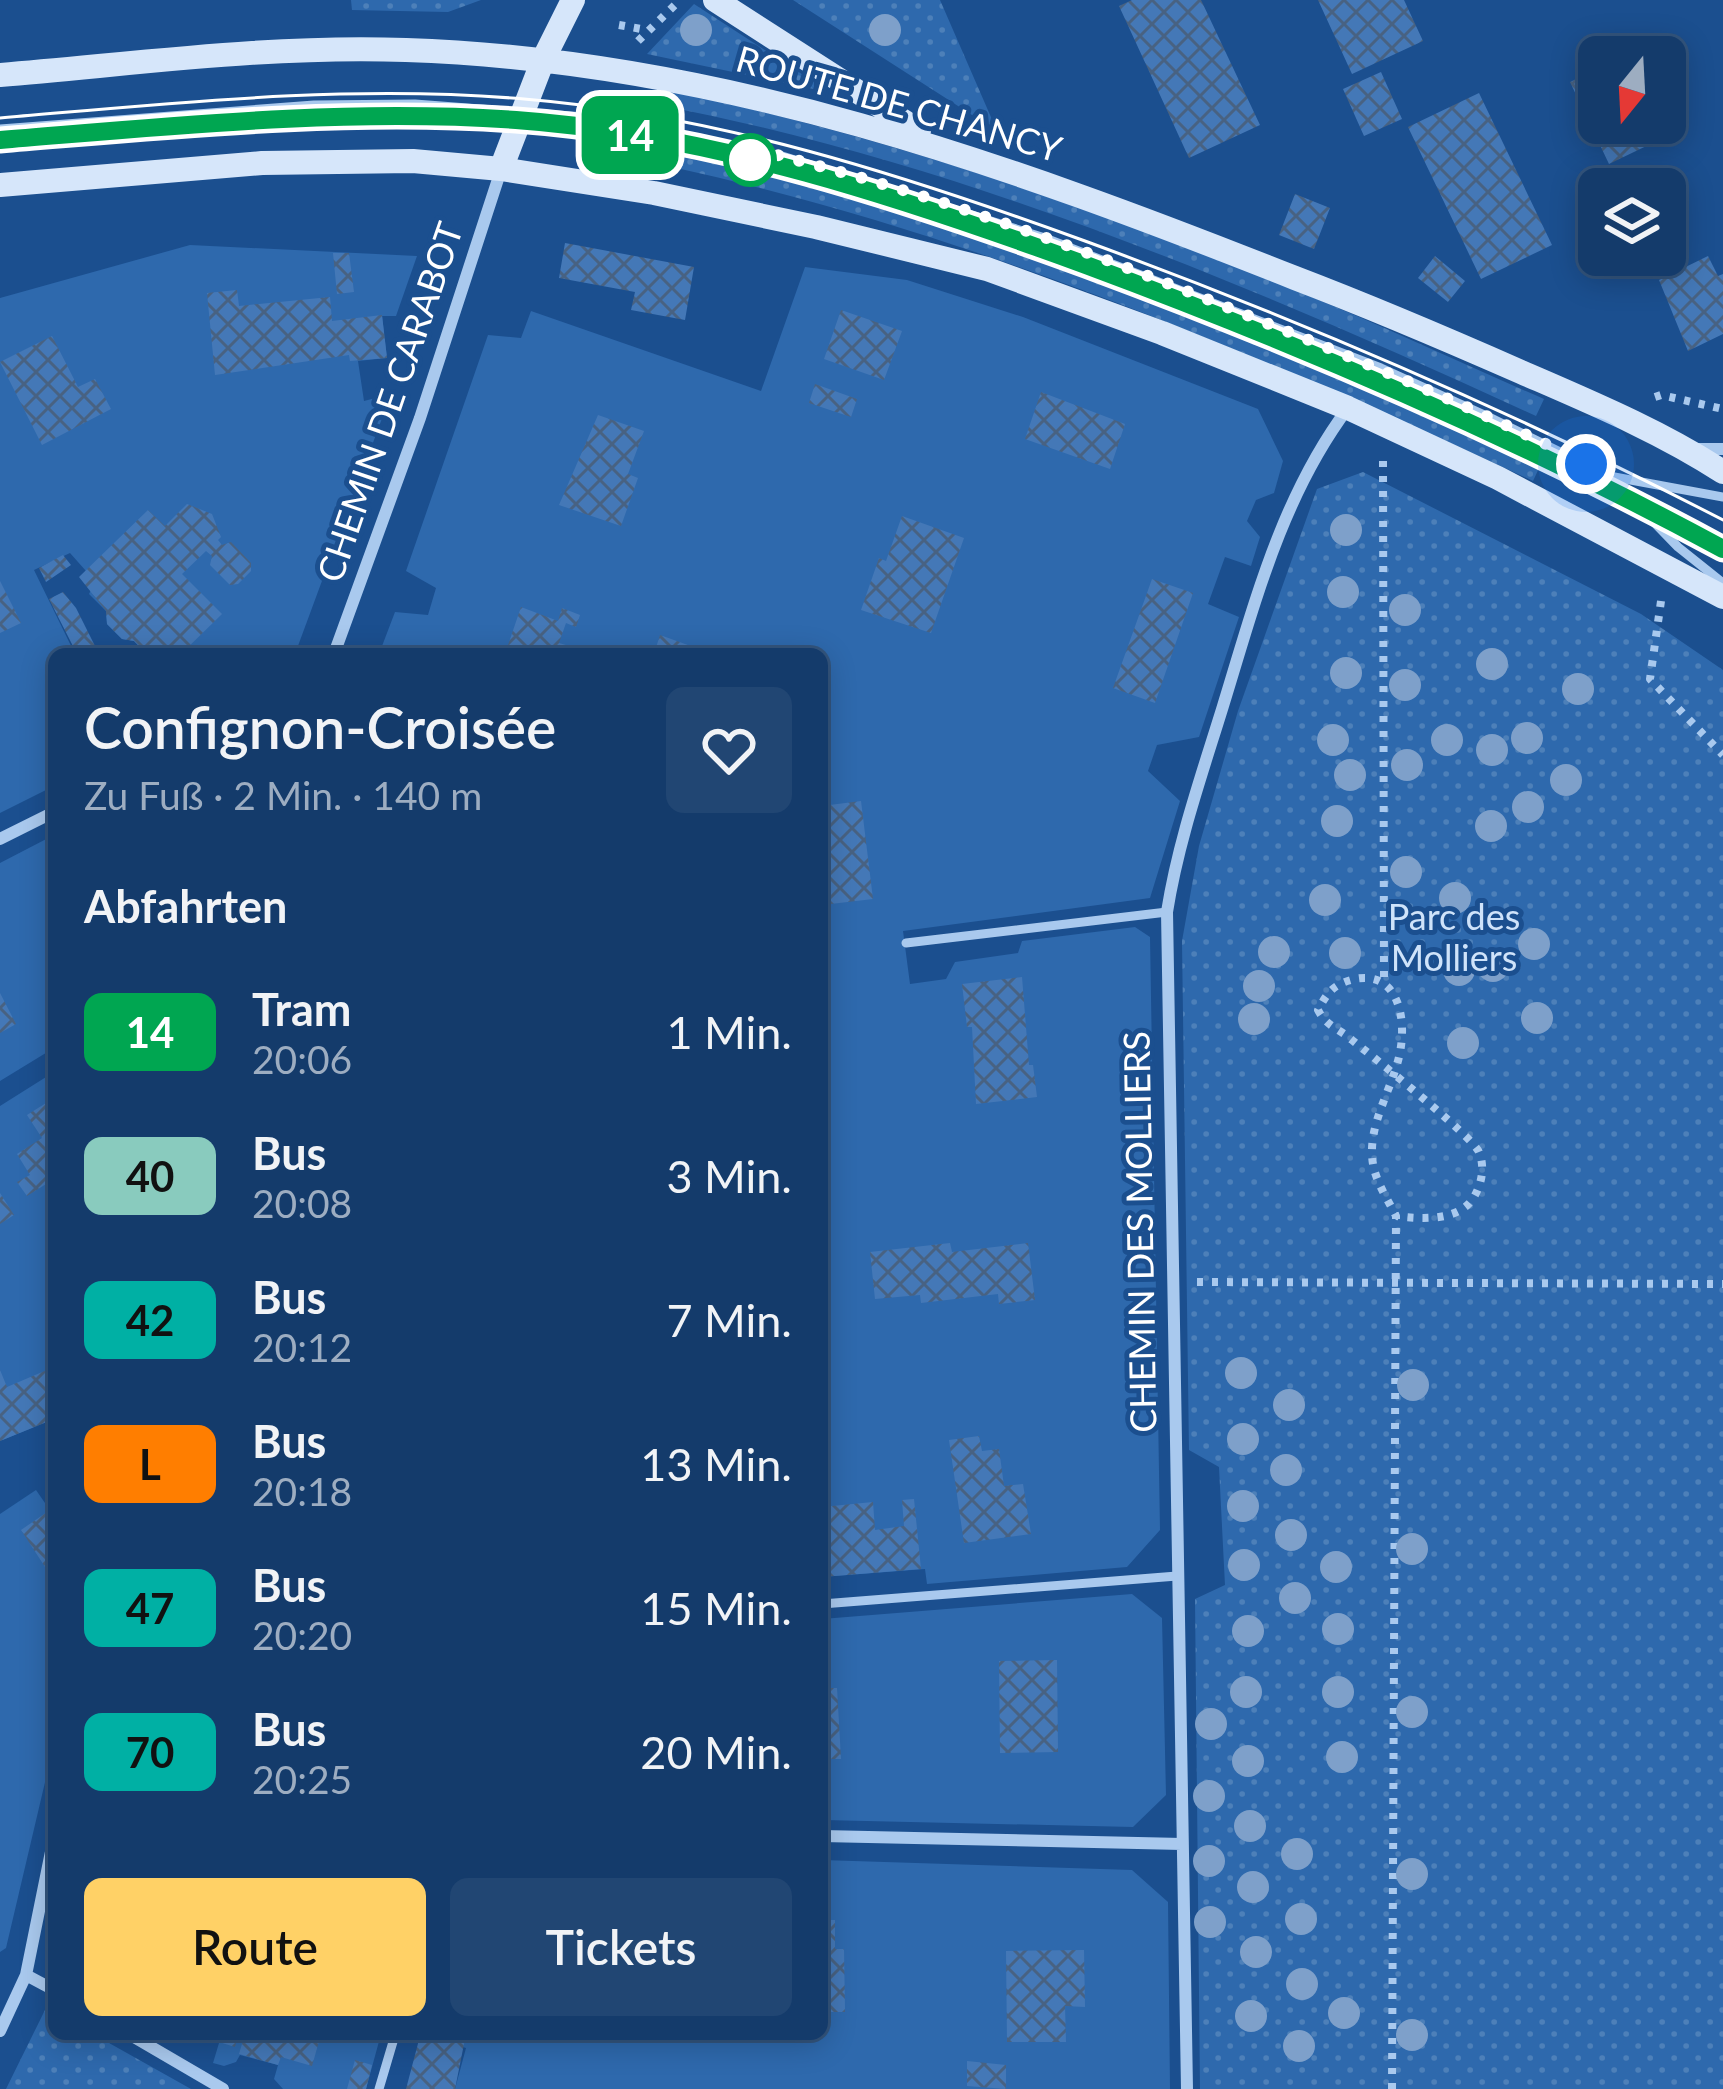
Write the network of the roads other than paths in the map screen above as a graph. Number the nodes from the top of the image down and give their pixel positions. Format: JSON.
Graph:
{"nodes":[{"id":1,"x":573,"y":0,"type":"edge"},
{"id":2,"x":715,"y":0,"type":"edge"},
{"id":3,"x":544,"y":60,"type":"junction"},
{"id":4,"x":0,"y":75,"type":"edge"},
{"id":5,"x":523,"y":110,"type":"junction"},
{"id":6,"x":0,"y":129,"type":"edge"},
{"id":7,"x":946,"y":148,"type":"junction"},
{"id":8,"x":501,"y":169,"type":"junction"},
{"id":9,"x":0,"y":185,"type":"edge"},
{"id":10,"x":1348,"y":408,"type":"junction"},
{"id":11,"x":1687,"y":449,"type":"junction"},
{"id":12,"x":1723,"y":449,"type":"edge"},
{"id":13,"x":1723,"y":472,"type":"edge"},
{"id":14,"x":1609,"y":476,"type":"junction"},
{"id":15,"x":1723,"y":496,"type":"edge"},
{"id":16,"x":1723,"y":583,"type":"edge"},
{"id":17,"x":1723,"y":596,"type":"edge"},
{"id":18,"x":336,"y":648,"type":"edge"},
{"id":19,"x":48,"y":815,"type":"edge"},
{"id":20,"x":0,"y":839,"type":"edge"},
{"id":21,"x":1167,"y":912,"type":"junction"},
{"id":22,"x":906,"y":943,"type":"dead end"},
{"id":23,"x":1177,"y":1576,"type":"junction"},
{"id":24,"x":828,"y":1604,"type":"edge"},
{"id":25,"x":828,"y":1836,"type":"edge"},
{"id":26,"x":1182,"y":1844,"type":"junction"},
{"id":27,"x":48,"y":1867,"type":"edge"},
{"id":28,"x":26,"y":1975,"type":"junction"},
{"id":29,"x":48,"y":1987,"type":"edge"},
{"id":30,"x":4,"y":2013,"type":"edge"},
{"id":31,"x":0,"y":2031,"type":"edge"},
{"id":32,"x":139,"y":2040,"type":"edge"},
{"id":33,"x":394,"y":2040,"type":"edge"},
{"id":34,"x":223,"y":2089,"type":"edge"},
{"id":35,"x":380,"y":2089,"type":"edge"},
{"id":36,"x":1187,"y":2089,"type":"edge"}],
"edges":[{"from":1,"to":3,"type":"main road"},
{"from":2,"to":7,"type":"main road"},
{"from":3,"to":4,"type":"main road","name":"ROUTE DE CHANCY"},
{"from":3,"to":5,"type":"main road"},
{"from":3,"to":7,"type":"main road","name":"ROUTE DE CHANCY"},
{"from":5,"to":6,"type":"lane"},
{"from":5,"to":8,"type":"main road"},
{"from":5,"to":14,"type":"lane"},
{"from":7,"to":11,"type":"main road","name":"ROUTE DE CHANCY"},
{"from":8,"to":9,"type":"main road"},
{"from":8,"to":10,"type":"main road"},
{"from":8,"to":18,"type":"street","name":"CHEMIN DE CARABOT"},
{"from":10,"to":17,"type":"main road"},
{"from":10,"to":21,"type":"street","name":"CHEMIN DES MOLLIERS"},
{"from":11,"to":12,"type":"street"},
{"from":11,"to":13,"type":"main road","name":"ROUTE DE CHANCY"},
{"from":14,"to":15,"type":"lane"},
{"from":14,"to":16,"type":"lane"},
{"from":19,"to":20,"type":"street"},
{"from":21,"to":22,"type":"lane"},
{"from":21,"to":23,"type":"street","name":"CHEMIN DES MOLLIERS"},
{"from":23,"to":24,"type":"lane"},
{"from":23,"to":26,"type":"street","name":"CHEMIN DES MOLLIERS"},
{"from":25,"to":26,"type":"street"},
{"from":26,"to":36,"type":"street","name":"CHEMIN DES MOLLIERS"},
{"from":27,"to":28,"type":"street"},
{"from":28,"to":29,"type":"street"},
{"from":28,"to":30,"type":"street"},
{"from":30,"to":31,"type":"street"},
{"from":32,"to":34,"type":"street"},
{"from":33,"to":35,"type":"lane"}]}
